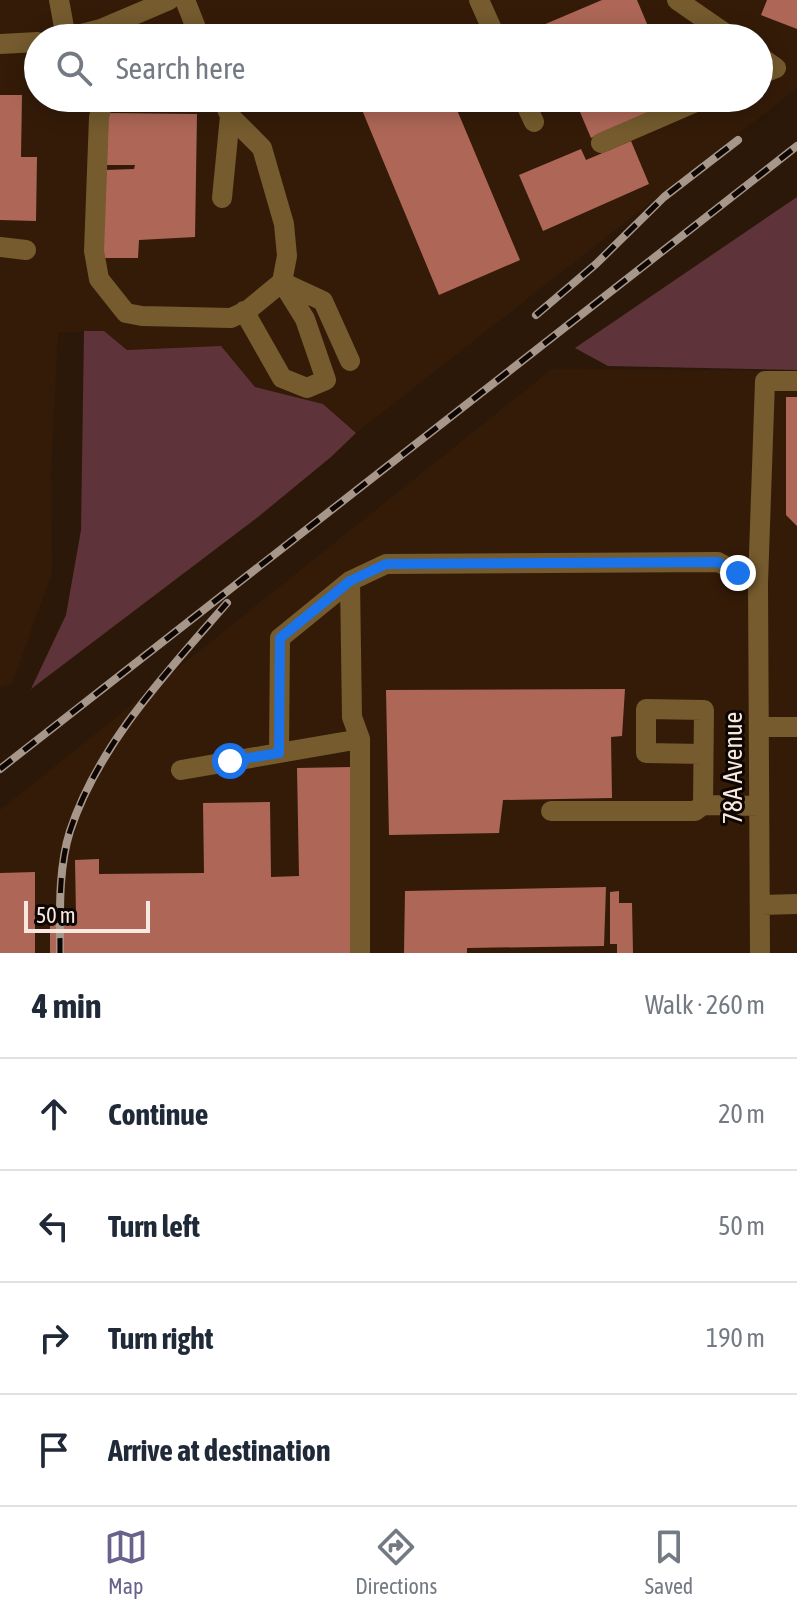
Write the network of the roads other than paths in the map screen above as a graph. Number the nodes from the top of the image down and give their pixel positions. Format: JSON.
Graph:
{"nodes":[{"id":1,"x":59,"y":0,"type":"edge"},
{"id":2,"x":169,"y":0,"type":"edge"},
{"id":3,"x":185,"y":0,"type":"edge"},
{"id":4,"x":479,"y":0,"type":"edge"},
{"id":5,"x":677,"y":0,"type":"edge"},
{"id":6,"x":63,"y":24,"type":"edge"},
{"id":7,"x":116,"y":24,"type":"edge"},
{"id":8,"x":194,"y":24,"type":"edge"},
{"id":9,"x":490,"y":24,"type":"edge"},
{"id":10,"x":712,"y":24,"type":"edge"},
{"id":11,"x":24,"y":43,"type":"edge"},
{"id":12,"x":0,"y":44,"type":"edge"},
{"id":13,"x":100,"y":112,"type":"edge"},
{"id":14,"x":226,"y":112,"type":"edge"},
{"id":15,"x":230,"y":112,"type":"edge"},
{"id":16,"x":529,"y":112,"type":"edge"},
{"id":17,"x":673,"y":112,"type":"edge"},
{"id":18,"x":534,"y":122,"type":"dead end"},
{"id":19,"x":601,"y":143,"type":"dead end"},
{"id":20,"x":222,"y":198,"type":"dead end"},
{"id":21,"x":0,"y":247,"type":"edge"},
{"id":22,"x":26,"y":250,"type":"dead end"},
{"id":23,"x":282,"y":282,"type":"junction"},
{"id":24,"x":244,"y":311,"type":"junction"},
{"id":25,"x":350,"y":361,"type":"dead end"},
{"id":26,"x":797,"y":381,"type":"edge"},
{"id":27,"x":350,"y":581,"type":"junction"},
{"id":28,"x":758,"y":583,"type":"junction"},
{"id":29,"x":759,"y":727,"type":"junction"},
{"id":30,"x":797,"y":727,"type":"edge"},
{"id":31,"x":360,"y":739,"type":"junction"},
{"id":32,"x":279,"y":753,"type":"junction"},
{"id":33,"x":703,"y":754,"type":"dead end"},
{"id":34,"x":181,"y":770,"type":"dead end"},
{"id":35,"x":703,"y":805,"type":"junction"},
{"id":36,"x":759,"y":806,"type":"junction"},
{"id":37,"x":551,"y":811,"type":"dead end"},
{"id":38,"x":797,"y":904,"type":"edge"},
{"id":39,"x":760,"y":905,"type":"junction"},
{"id":40,"x":360,"y":953,"type":"edge"},
{"id":41,"x":760,"y":953,"type":"edge"}],
"edges":[{"from":1,"to":6,"type":"street"},
{"from":2,"to":7,"type":"street"},
{"from":3,"to":8,"type":"street"},
{"from":4,"to":9,"type":"street"},
{"from":5,"to":10,"type":"street"},
{"from":11,"to":12,"type":"street"},
{"from":13,"to":24,"type":"street"},
{"from":14,"to":20,"type":"street"},
{"from":15,"to":23,"type":"street"},
{"from":16,"to":18,"type":"street"},
{"from":17,"to":19,"type":"street"},
{"from":21,"to":22,"type":"street"},
{"from":23,"to":24,"type":"street"},
{"from":23,"to":24,"type":"street"},
{"from":23,"to":25,"type":"street"},
{"from":26,"to":28,"type":"street","name":"78A Avenue"},
{"from":27,"to":28,"type":"street"},
{"from":27,"to":31,"type":"street"},
{"from":27,"to":32,"type":"street"},
{"from":28,"to":29,"type":"street","name":"78A Avenue"},
{"from":29,"to":30,"type":"street"},
{"from":29,"to":36,"type":"street","name":"78A Avenue"},
{"from":31,"to":32,"type":"street"},
{"from":31,"to":40,"type":"street"},
{"from":32,"to":34,"type":"street"},
{"from":33,"to":35,"type":"street"},
{"from":35,"to":36,"type":"street"},
{"from":35,"to":37,"type":"street"},
{"from":36,"to":39,"type":"street","name":"78A Avenue"},
{"from":38,"to":39,"type":"street"},
{"from":39,"to":41,"type":"street","name":"78A Avenue"}]}
